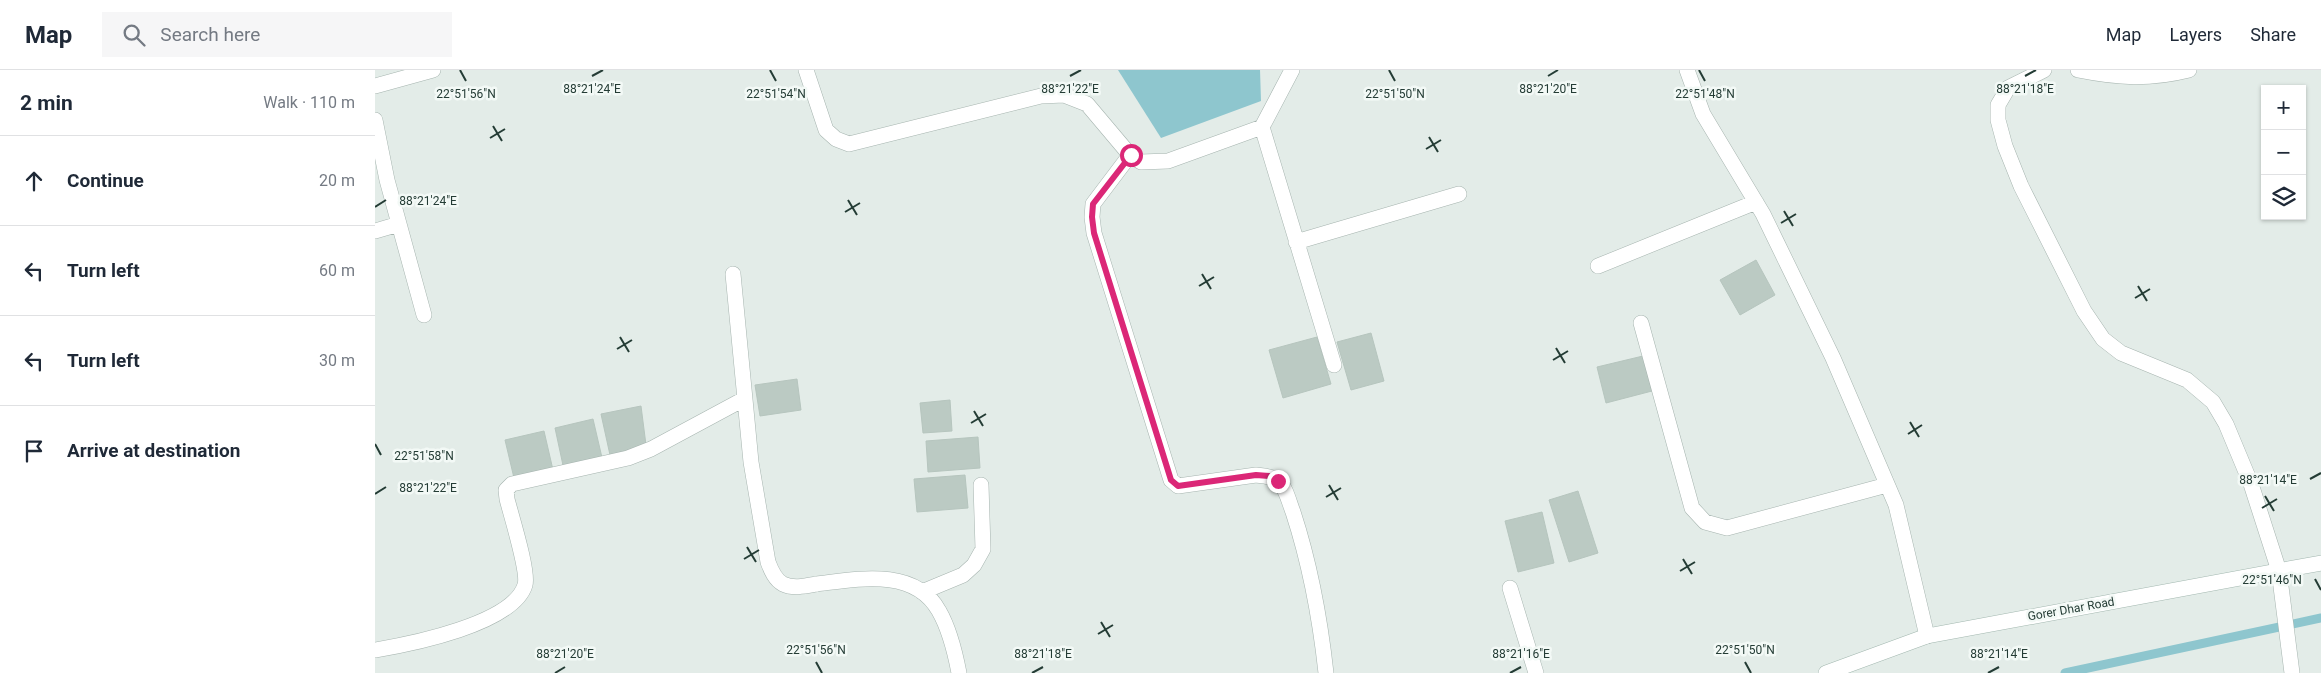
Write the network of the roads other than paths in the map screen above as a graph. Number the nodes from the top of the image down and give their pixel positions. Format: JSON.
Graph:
{"nodes":[{"id":1,"x":433,"y":70,"type":"edge"},
{"id":2,"x":807,"y":70,"type":"edge"},
{"id":3,"x":1292,"y":70,"type":"edge"},
{"id":4,"x":1687,"y":70,"type":"edge"},
{"id":5,"x":2044,"y":70,"type":"edge"},
{"id":6,"x":2078,"y":70,"type":"edge"},
{"id":7,"x":2189,"y":70,"type":"edge"},
{"id":8,"x":375,"y":86,"type":"edge"},
{"id":9,"x":375,"y":120,"type":"edge"},
{"id":10,"x":1262,"y":127,"type":"junction"},
{"id":11,"x":1131,"y":155,"type":"junction"},
{"id":12,"x":1459,"y":194,"type":"dead end"},
{"id":13,"x":1756,"y":202,"type":"junction"},
{"id":14,"x":399,"y":224,"type":"junction"},
{"id":15,"x":375,"y":231,"type":"edge"},
{"id":16,"x":1296,"y":242,"type":"junction"},
{"id":17,"x":1598,"y":266,"type":"dead end"},
{"id":18,"x":733,"y":274,"type":"dead end"},
{"id":19,"x":424,"y":315,"type":"dead end"},
{"id":20,"x":1641,"y":323,"type":"dead end"},
{"id":21,"x":1334,"y":365,"type":"dead end"},
{"id":22,"x":744,"y":399,"type":"junction"},
{"id":23,"x":981,"y":485,"type":"dead end"},
{"id":24,"x":1887,"y":485,"type":"junction"},
{"id":25,"x":2321,"y":563,"type":"edge"},
{"id":26,"x":2279,"y":571,"type":"junction"},
{"id":27,"x":1510,"y":588,"type":"dead end"},
{"id":28,"x":922,"y":592,"type":"junction"},
{"id":29,"x":1927,"y":636,"type":"junction"},
{"id":30,"x":375,"y":650,"type":"edge"},
{"id":31,"x":1831,"y":672,"type":"edge"},
{"id":32,"x":959,"y":673,"type":"edge"},
{"id":33,"x":1326,"y":673,"type":"edge"},
{"id":34,"x":1536,"y":673,"type":"edge"},
{"id":35,"x":2292,"y":673,"type":"edge"}],
"edges":[{"from":1,"to":8,"type":"street"},
{"from":2,"to":11,"type":"street"},
{"from":3,"to":10,"type":"street"},
{"from":4,"to":13,"type":"street"},
{"from":5,"to":26,"type":"street"},
{"from":6,"to":7,"type":"street"},
{"from":9,"to":14,"type":"street"},
{"from":10,"to":11,"type":"street"},
{"from":10,"to":16,"type":"street"},
{"from":11,"to":33,"type":"street"},
{"from":12,"to":16,"type":"street"},
{"from":13,"to":17,"type":"street"},
{"from":13,"to":24,"type":"street"},
{"from":14,"to":15,"type":"street"},
{"from":14,"to":19,"type":"street"},
{"from":16,"to":21,"type":"street"},
{"from":18,"to":22,"type":"street"},
{"from":20,"to":24,"type":"street"},
{"from":22,"to":28,"type":"street"},
{"from":22,"to":30,"type":"street"},
{"from":23,"to":28,"type":"street"},
{"from":24,"to":29,"type":"street"},
{"from":25,"to":26,"type":"street","name":"Gorer Dhar Road"},
{"from":26,"to":29,"type":"street","name":"Gorer Dhar Road"},
{"from":26,"to":35,"type":"street"},
{"from":27,"to":34,"type":"street"},
{"from":28,"to":32,"type":"street"},
{"from":29,"to":31,"type":"street","name":"Gorer Dhar Road"}]}
